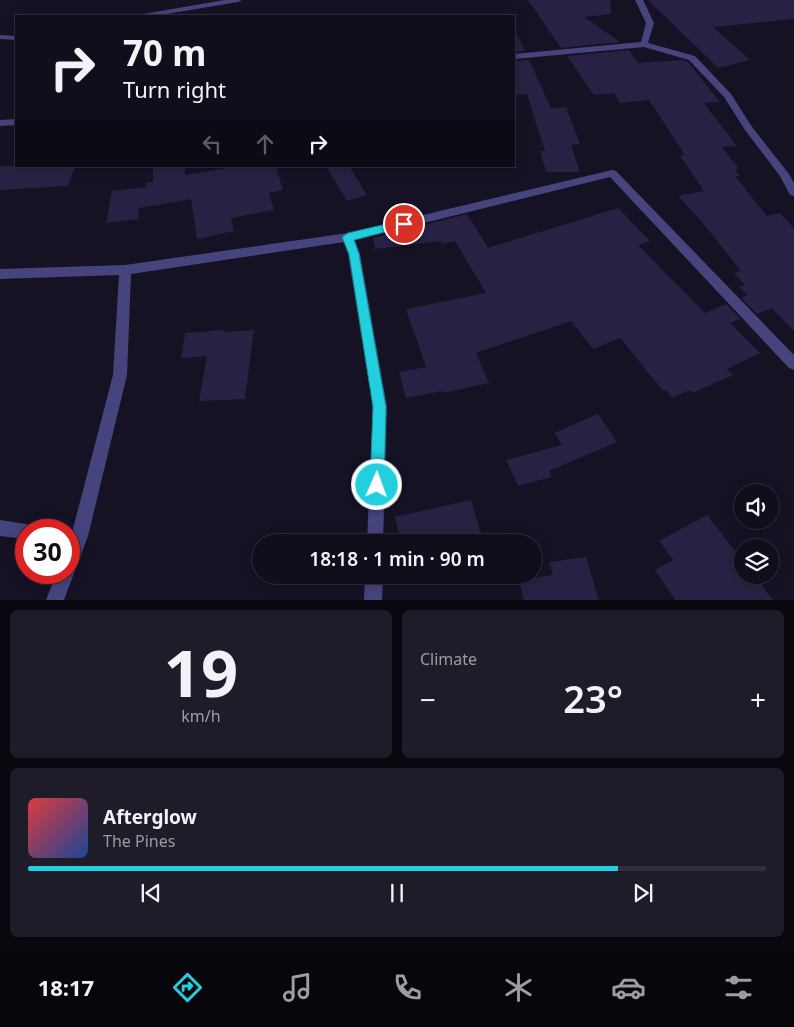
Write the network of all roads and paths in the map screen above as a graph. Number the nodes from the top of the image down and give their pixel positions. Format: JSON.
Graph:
{"nodes":[{"id":1,"x":238,"y":0,"type":"edge"},
{"id":2,"x":639,"y":0,"type":"edge"},
{"id":3,"x":149,"y":15,"type":"edge"},
{"id":4,"x":0,"y":37,"type":"edge"},
{"id":5,"x":15,"y":38,"type":"edge"},
{"id":6,"x":644,"y":44,"type":"junction"},
{"id":7,"x":515,"y":57,"type":"edge"},
{"id":8,"x":15,"y":122,"type":"edge"},
{"id":9,"x":0,"y":123,"type":"edge"},
{"id":10,"x":794,"y":192,"type":"edge"},
{"id":11,"x":348,"y":237,"type":"junction"},
{"id":12,"x":125,"y":270,"type":"junction"},
{"id":13,"x":0,"y":274,"type":"edge"},
{"id":14,"x":794,"y":364,"type":"edge"},
{"id":15,"x":79,"y":519,"type":"edge"},
{"id":16,"x":0,"y":528,"type":"edge"},
{"id":17,"x":15,"y":529,"type":"edge"},
{"id":18,"x":375,"y":534,"type":"edge"},
{"id":19,"x":61,"y":584,"type":"edge"},
{"id":20,"x":374,"y":584,"type":"edge"},
{"id":21,"x":55,"y":600,"type":"edge"},
{"id":22,"x":373,"y":600,"type":"edge"}],
"edges":[{"from":1,"to":3,"type":"street"},
{"from":2,"to":6,"type":"street"},
{"from":4,"to":5,"type":"street"},
{"from":6,"to":7,"type":"street"},
{"from":6,"to":10,"type":"street"},
{"from":8,"to":9,"type":"street"},
{"from":11,"to":12,"type":"street"},
{"from":11,"to":14,"type":"street"},
{"from":11,"to":18,"type":"street"},
{"from":12,"to":13,"type":"street"},
{"from":12,"to":15,"type":"street"},
{"from":16,"to":17,"type":"street"},
{"from":19,"to":21,"type":"street"},
{"from":20,"to":22,"type":"street"}]}
